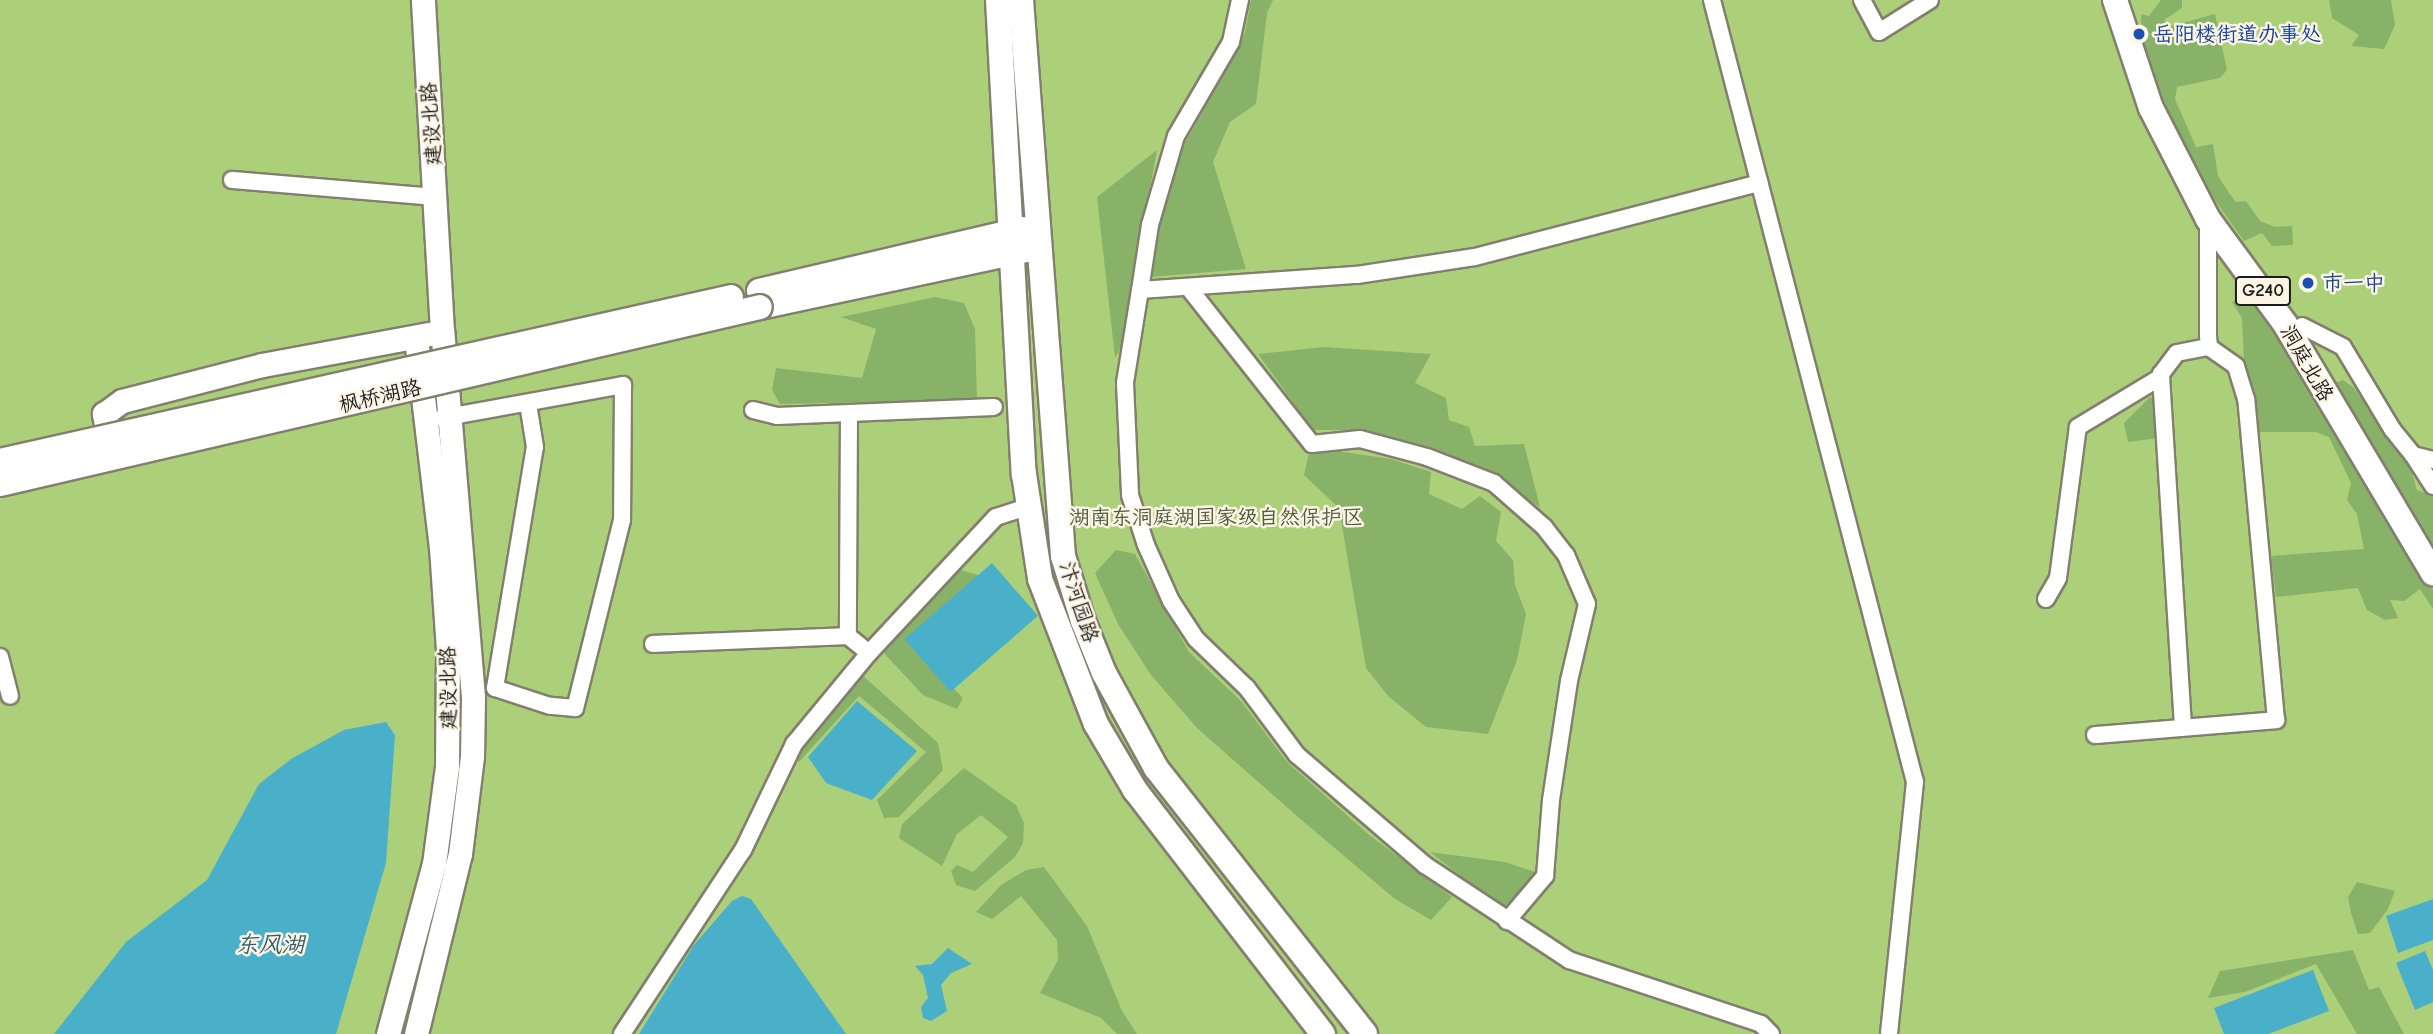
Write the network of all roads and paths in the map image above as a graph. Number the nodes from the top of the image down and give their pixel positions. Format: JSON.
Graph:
{"nodes":[{"id":1,"x":424,"y":0,"type":"edge"},
{"id":2,"x":998,"y":0,"type":"edge"},
{"id":3,"x":1021,"y":0,"type":"edge"},
{"id":4,"x":1240,"y":0,"type":"edge"},
{"id":5,"x":1712,"y":0,"type":"edge"},
{"id":6,"x":1862,"y":0,"type":"edge"},
{"id":7,"x":1930,"y":0,"type":"edge"},
{"id":8,"x":2115,"y":0,"type":"edge"},
{"id":9,"x":2123,"y":0,"type":"edge"},
{"id":10,"x":1013,"y":63,"type":"junction"},
{"id":11,"x":232,"y":180,"type":"dead end"},
{"id":12,"x":1760,"y":183,"type":"junction"},
{"id":13,"x":436,"y":197,"type":"junction"},
{"id":14,"x":2208,"y":219,"type":"junction"},
{"id":15,"x":1038,"y":236,"type":"junction"},
{"id":16,"x":1010,"y":243,"type":"junction"},
{"id":17,"x":1188,"y":287,"type":"junction"},
{"id":18,"x":1140,"y":290,"type":"junction"},
{"id":19,"x":759,"y":299,"type":"junction"},
{"id":20,"x":2302,"y":326,"type":"junction"},
{"id":21,"x":442,"y":331,"type":"junction"},
{"id":22,"x":416,"y":337,"type":"junction"},
{"id":23,"x":2209,"y":348,"type":"junction"},
{"id":24,"x":2161,"y":377,"type":"junction"},
{"id":25,"x":528,"y":404,"type":"junction"},
{"id":26,"x":994,"y":408,"type":"dead end"},
{"id":27,"x":753,"y":410,"type":"dead end"},
{"id":28,"x":849,"y":414,"type":"junction"},
{"id":29,"x":450,"y":417,"type":"junction"},
{"id":30,"x":426,"y":421,"type":"junction"},
{"id":31,"x":109,"y":438,"type":"junction"},
{"id":32,"x":2413,"y":455,"type":"junction"},
{"id":33,"x":2433,"y":460,"type":"edge"},
{"id":34,"x":0,"y":461,"type":"edge"},
{"id":35,"x":0,"y":484,"type":"edge"},
{"id":36,"x":2433,"y":485,"type":"edge"},
{"id":37,"x":1027,"y":507,"type":"junction"},
{"id":38,"x":2433,"y":559,"type":"edge"},
{"id":39,"x":2433,"y":573,"type":"edge"},
{"id":40,"x":2046,"y":599,"type":"dead end"},
{"id":41,"x":848,"y":636,"type":"junction"},
{"id":42,"x":653,"y":644,"type":"dead end"},
{"id":43,"x":869,"y":653,"type":"junction"},
{"id":44,"x":0,"y":657,"type":"edge"},
{"id":45,"x":10,"y":696,"type":"dead end"},
{"id":46,"x":2183,"y":726,"type":"junction"},
{"id":47,"x":2095,"y":735,"type":"dead end"},
{"id":48,"x":1507,"y":921,"type":"junction"},
{"id":49,"x":388,"y":1034,"type":"edge"},
{"id":50,"x":416,"y":1034,"type":"edge"},
{"id":51,"x":622,"y":1034,"type":"edge"},
{"id":52,"x":1323,"y":1034,"type":"edge"},
{"id":53,"x":1365,"y":1034,"type":"edge"},
{"id":54,"x":1772,"y":1034,"type":"edge"},
{"id":55,"x":1889,"y":1034,"type":"edge"}],
"edges":[{"from":1,"to":13,"type":"main road","name":"建设北路"},
{"from":2,"to":10,"type":"main road","name":"汴河园路"},
{"from":3,"to":10,"type":"main road","name":"汴河园路"},
{"from":4,"to":18,"type":"street"},
{"from":5,"to":12,"type":"street"},
{"from":6,"to":7,"type":"street"},
{"from":8,"to":14,"type":"main road","name":"洞庭北路","number":"G240"},
{"from":9,"to":20,"type":"main road","name":"洞庭北路","number":"G240"},
{"from":10,"to":15,"type":"main road","name":"汴河园路"},
{"from":10,"to":16,"type":"main road","name":"汴河园路"},
{"from":11,"to":13,"type":"street"},
{"from":12,"to":17,"type":"street"},
{"from":12,"to":55,"type":"street"},
{"from":13,"to":21,"type":"main road","name":"建设北路"},
{"from":14,"to":23,"type":"street"},
{"from":14,"to":39,"type":"main road","name":"洞庭北路","number":"G240"},
{"from":15,"to":16,"type":"main road"},
{"from":15,"to":53,"type":"main road","name":"汴河园路"},
{"from":16,"to":19,"type":"main road"},
{"from":16,"to":37,"type":"main road","name":"汴河园路"},
{"from":17,"to":18,"type":"street"},
{"from":17,"to":48,"type":"street"},
{"from":18,"to":48,"type":"street"},
{"from":19,"to":31,"type":"main road","name":"枫桥湖路","bridge":true},
{"from":19,"to":35,"type":"main road","name":"枫桥湖路","bridge":true},
{"from":20,"to":32,"type":"street"},
{"from":20,"to":38,"type":"main road","name":"洞庭北路","number":"G240"},
{"from":21,"to":22,"type":"main road"},
{"from":21,"to":29,"type":"main road","name":"建设北路"},
{"from":22,"to":30,"type":"main road","name":"建设北路"},
{"from":22,"to":31,"type":"main road"},
{"from":23,"to":24,"type":"street"},
{"from":23,"to":46,"type":"street"},
{"from":24,"to":40,"type":"street"},
{"from":24,"to":46,"type":"street"},
{"from":25,"to":25,"type":"street"},
{"from":25,"to":29,"type":"street"},
{"from":26,"to":28,"type":"street"},
{"from":27,"to":28,"type":"street"},
{"from":28,"to":41,"type":"street"},
{"from":29,"to":30,"type":"street"},
{"from":29,"to":50,"type":"main road","name":"建设北路"},
{"from":30,"to":49,"type":"main road","name":"建设北路"},
{"from":31,"to":34,"type":"main road","name":"枫桥湖路","bridge":true},
{"from":32,"to":33,"type":"street"},
{"from":32,"to":36,"type":"street"},
{"from":37,"to":43,"type":"street"},
{"from":37,"to":52,"type":"main road","name":"汴河园路"},
{"from":41,"to":42,"type":"street"},
{"from":41,"to":43,"type":"street"},
{"from":43,"to":51,"type":"street"},
{"from":44,"to":45,"type":"street"},
{"from":46,"to":47,"type":"street"},
{"from":48,"to":54,"type":"street"}]}
